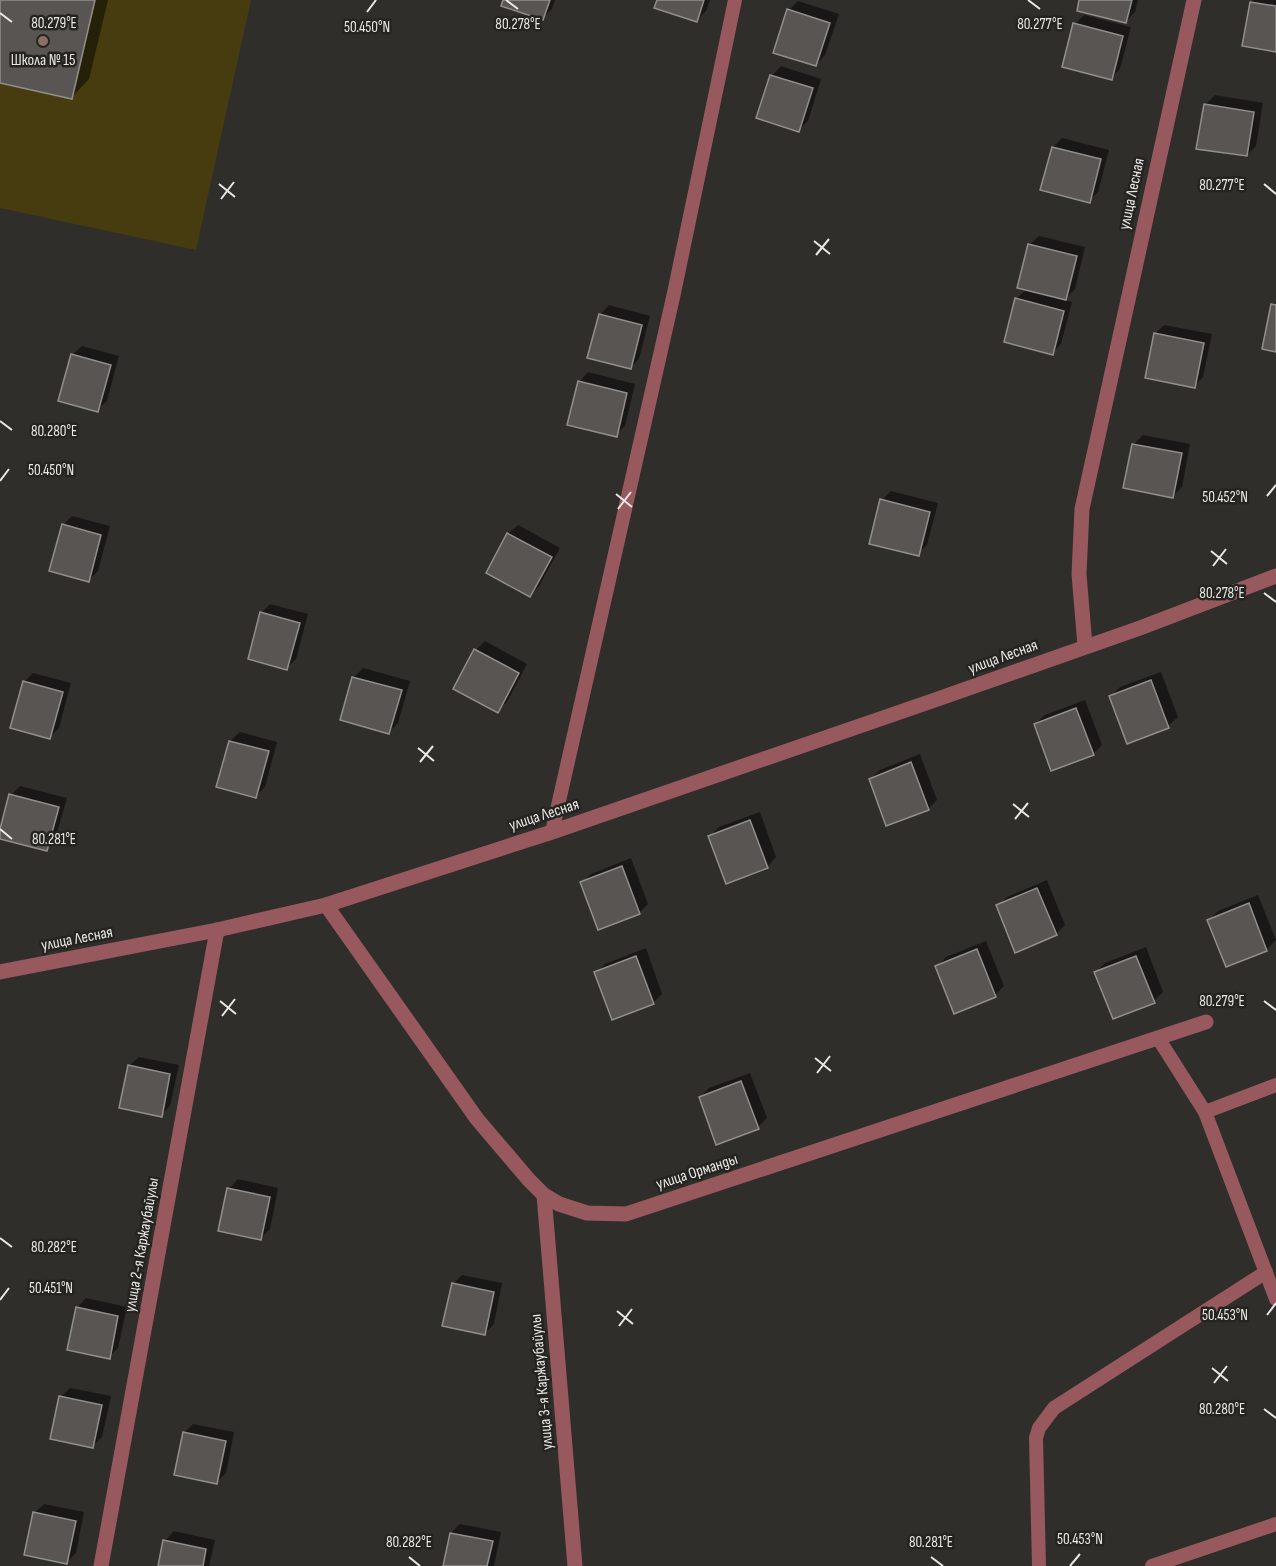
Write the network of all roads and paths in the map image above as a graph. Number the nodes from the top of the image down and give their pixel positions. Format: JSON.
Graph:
{"nodes":[{"id":1,"x":735,"y":0,"type":"edge"},
{"id":2,"x":1194,"y":0,"type":"edge"},
{"id":3,"x":1276,"y":576,"type":"edge"},
{"id":4,"x":1085,"y":646,"type":"junction"},
{"id":5,"x":552,"y":832,"type":"junction"},
{"id":6,"x":326,"y":905,"type":"junction"},
{"id":7,"x":217,"y":930,"type":"junction"},
{"id":8,"x":0,"y":972,"type":"edge"},
{"id":9,"x":1206,"y":1022,"type":"dead end"},
{"id":10,"x":1158,"y":1038,"type":"junction"},
{"id":11,"x":1276,"y":1085,"type":"edge"},
{"id":12,"x":1205,"y":1112,"type":"junction"},
{"id":13,"x":544,"y":1195,"type":"junction"},
{"id":14,"x":1266,"y":1272,"type":"junction"},
{"id":15,"x":1276,"y":1299,"type":"edge"},
{"id":16,"x":1276,"y":1524,"type":"edge"},
{"id":17,"x":101,"y":1566,"type":"edge"},
{"id":18,"x":575,"y":1566,"type":"edge"},
{"id":19,"x":1040,"y":1566,"type":"edge"},
{"id":20,"x":1152,"y":1566,"type":"edge"}],
"edges":[{"from":1,"to":5,"type":"lane"},
{"from":2,"to":4,"type":"street","name":"улица Лесная"},
{"from":3,"to":4,"type":"street","name":"улица Лесная"},
{"from":4,"to":5,"type":"street","name":"улица Лесная"},
{"from":5,"to":6,"type":"street","name":"улица Лесная"},
{"from":6,"to":7,"type":"street","name":"улица Лесная"},
{"from":6,"to":13,"type":"street","name":"улица Орманды"},
{"from":7,"to":8,"type":"street","name":"улица Лесная"},
{"from":7,"to":17,"type":"street","name":"улица 2-я Каржаубайулы"},
{"from":9,"to":10,"type":"street","name":"улица Орманды"},
{"from":10,"to":12,"type":"lane"},
{"from":10,"to":13,"type":"street","name":"улица Орманды"},
{"from":11,"to":12,"type":"lane"},
{"from":12,"to":14,"type":"lane"},
{"from":13,"to":18,"type":"street","name":"улица 3-я Каржаубайулы"},
{"from":14,"to":15,"type":"lane"},
{"from":14,"to":19,"type":"lane"},
{"from":16,"to":20,"type":"lane"}]}
